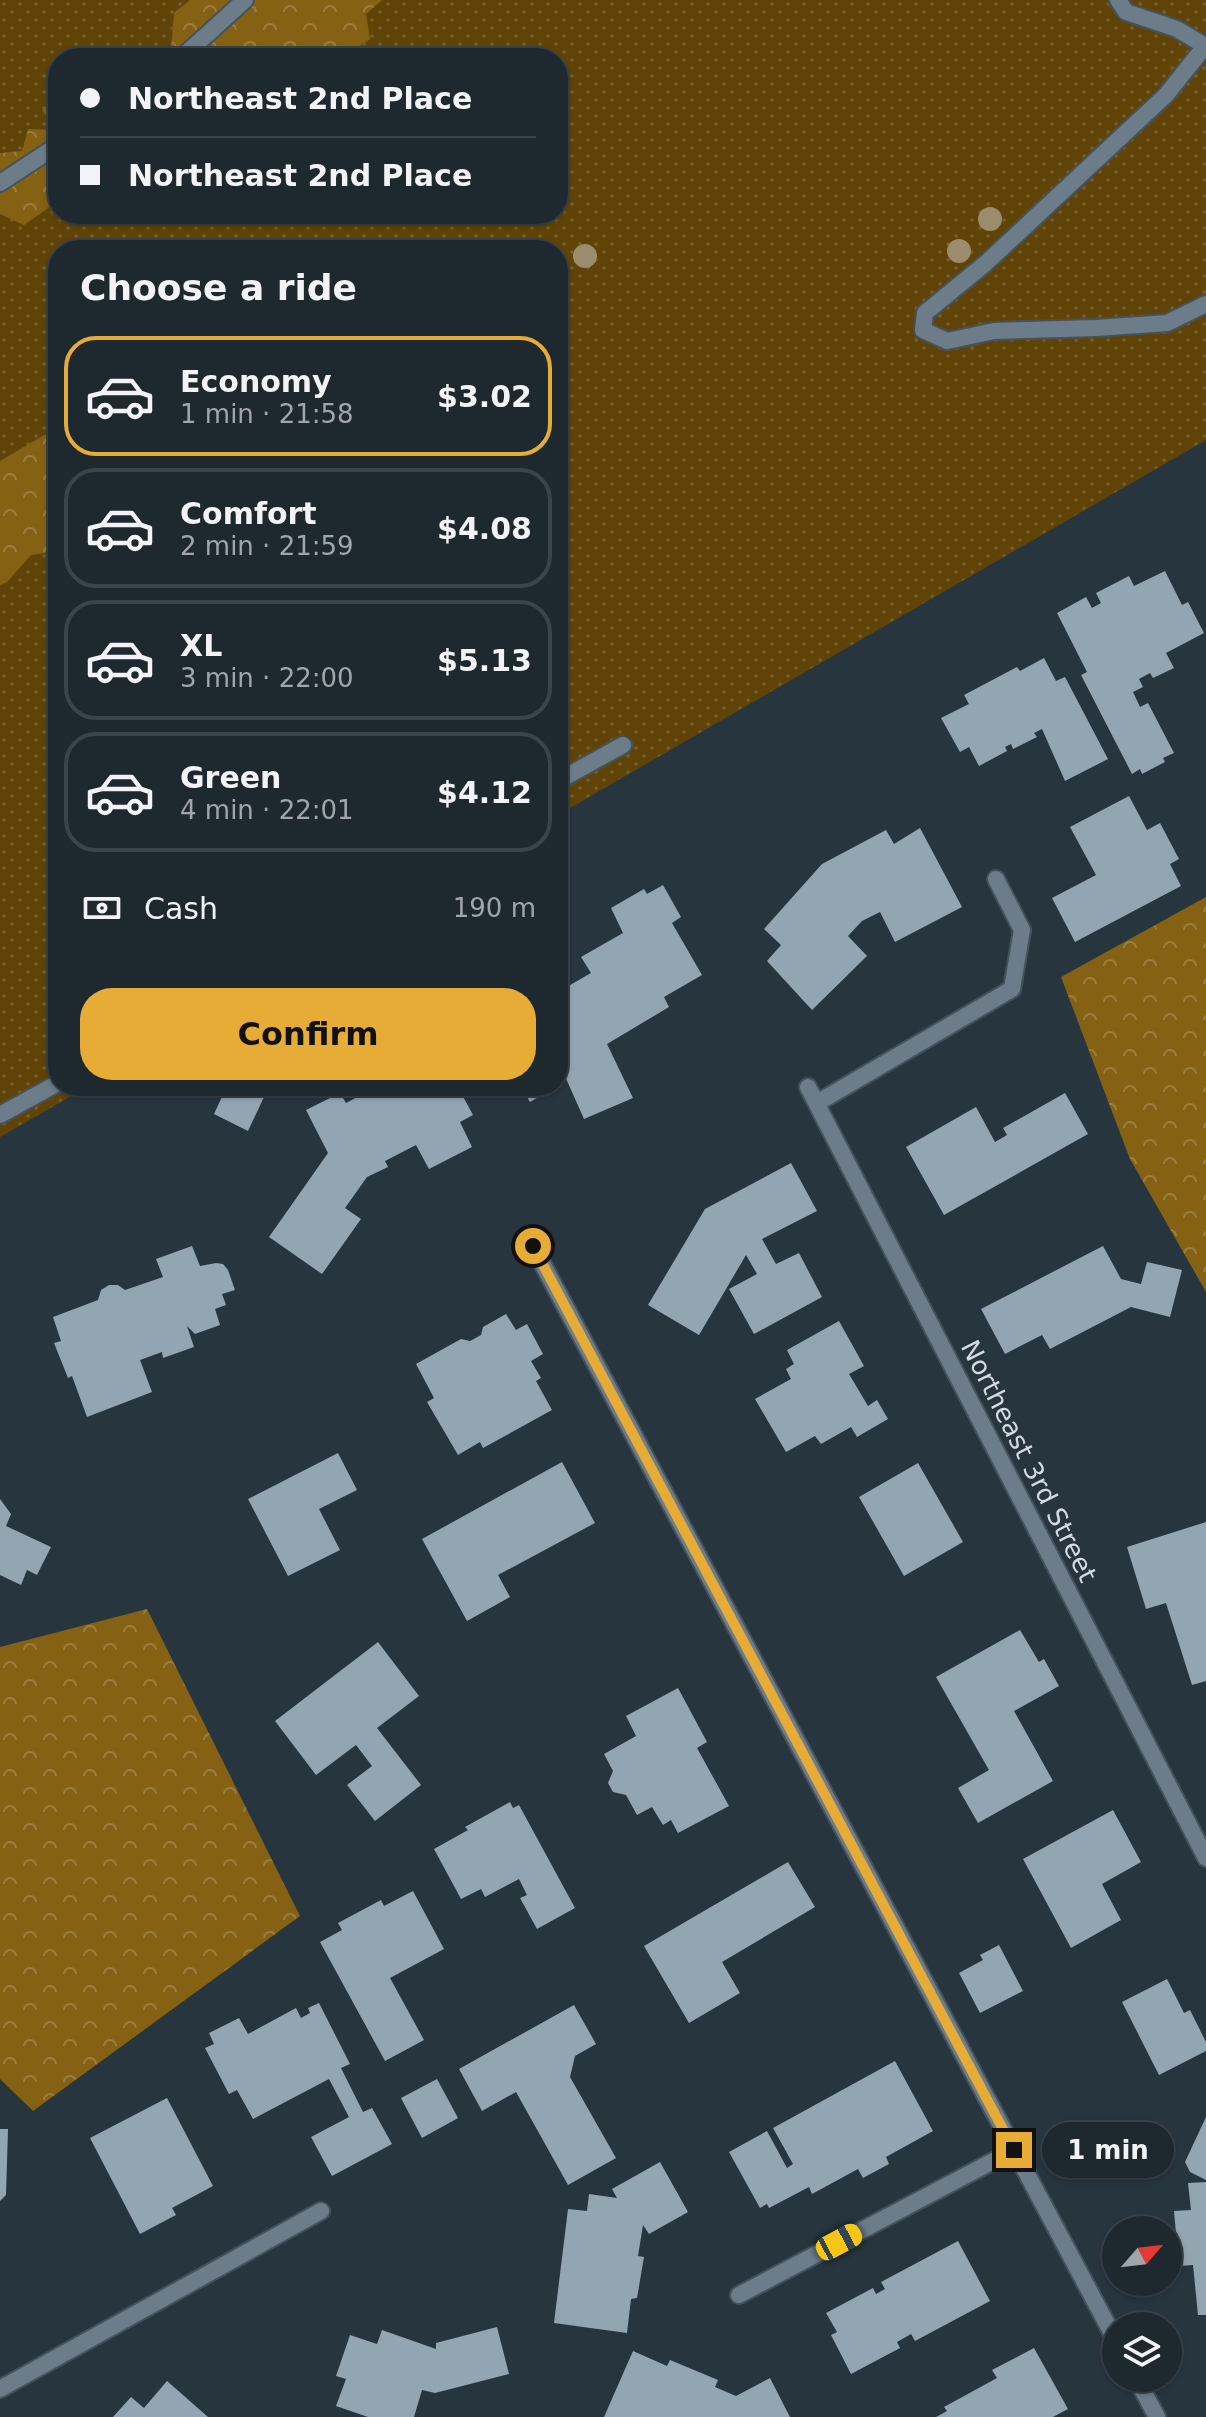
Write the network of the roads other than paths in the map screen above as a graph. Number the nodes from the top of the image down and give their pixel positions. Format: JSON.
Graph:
{"nodes":[{"id":1,"x":245,"y":0,"type":"edge"},
{"id":2,"x":1118,"y":0,"type":"edge"},
{"id":3,"x":1205,"y":46,"type":"edge"},
{"id":4,"x":192,"y":48,"type":"edge"},
{"id":5,"x":48,"y":152,"type":"edge"},
{"id":6,"x":0,"y":183,"type":"edge"},
{"id":7,"x":1206,"y":304,"type":"edge"},
{"id":8,"x":623,"y":745,"type":"dead end"},
{"id":9,"x":568,"y":775,"type":"edge"},
{"id":10,"x":996,"y":879,"type":"dead end"},
{"id":11,"x":808,"y":1087,"type":"dead end"},
{"id":12,"x":48,"y":1089,"type":"edge"},
{"id":13,"x":817,"y":1103,"type":"junction"},
{"id":14,"x":0,"y":1115,"type":"edge"},
{"id":15,"x":533,"y":1246,"type":"dead end"},
{"id":16,"x":1206,"y":1858,"type":"edge"},
{"id":17,"x":1014,"y":2150,"type":"junction"},
{"id":18,"x":321,"y":2211,"type":"dead end"},
{"id":19,"x":739,"y":2295,"type":"dead end"},
{"id":20,"x":1102,"y":2315,"type":"edge"},
{"id":21,"x":0,"y":2389,"type":"edge"},
{"id":22,"x":1144,"y":2392,"type":"edge"},
{"id":23,"x":1157,"y":2417,"type":"edge"}],
"edges":[{"from":1,"to":4,"type":"street"},
{"from":2,"to":3,"type":"street"},
{"from":3,"to":7,"type":"street"},
{"from":5,"to":6,"type":"street"},
{"from":8,"to":9,"type":"street"},
{"from":10,"to":13,"type":"street"},
{"from":11,"to":13,"type":"street","name":"Northeast 3rd Street"},
{"from":12,"to":14,"type":"street"},
{"from":13,"to":16,"type":"street","name":"Northeast 3rd Street"},
{"from":15,"to":17,"type":"street"},
{"from":17,"to":19,"type":"street"},
{"from":17,"to":20,"type":"street"},
{"from":18,"to":21,"type":"street"},
{"from":22,"to":23,"type":"street"}]}
